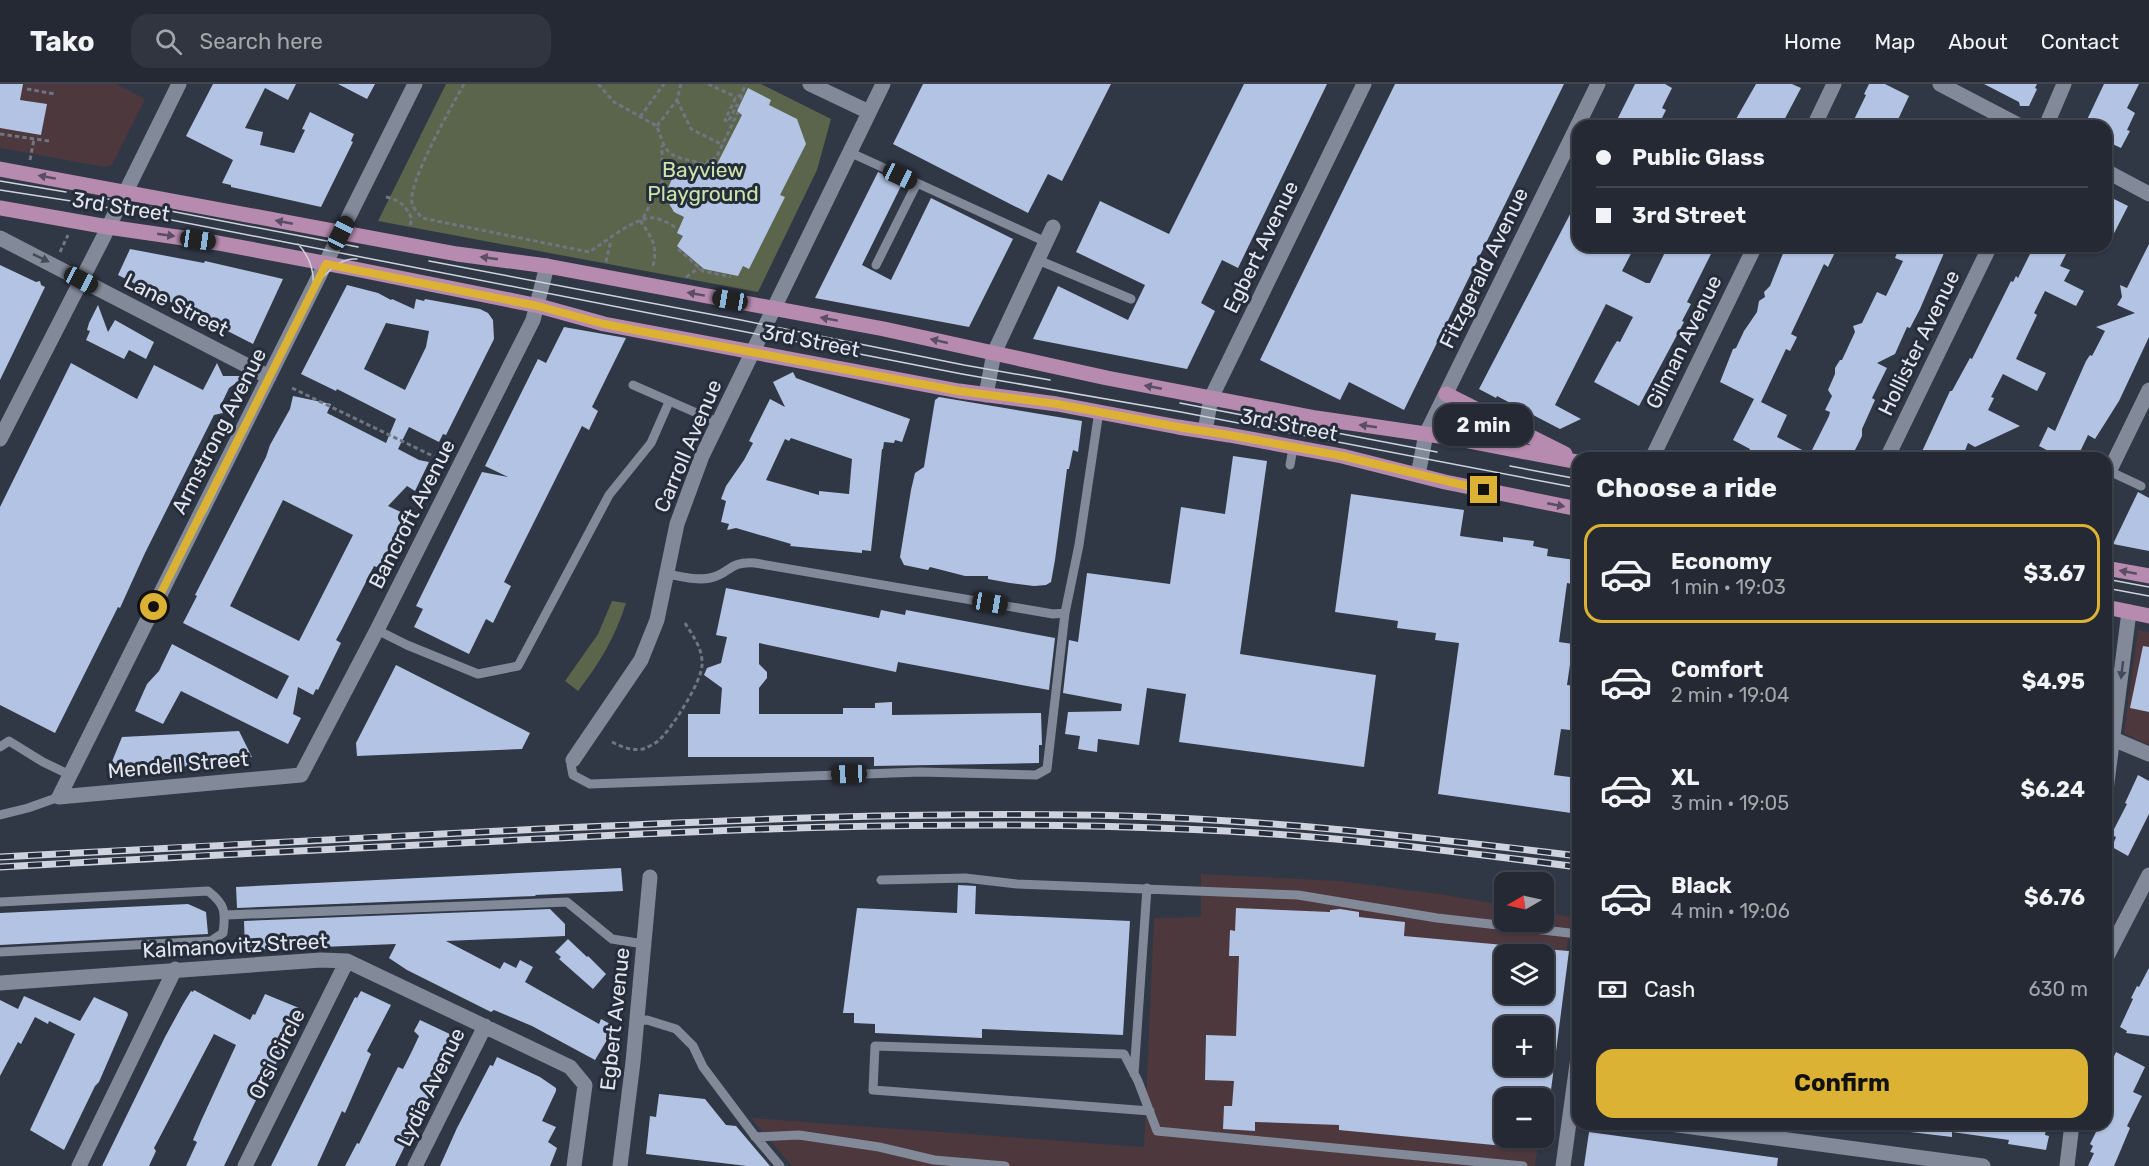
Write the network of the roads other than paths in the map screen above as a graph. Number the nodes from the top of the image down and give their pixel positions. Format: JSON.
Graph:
{"nodes":[{"id":1,"x":179,"y":84,"type":"edge"},
{"id":2,"x":415,"y":84,"type":"edge"},
{"id":3,"x":810,"y":84,"type":"edge"},
{"id":4,"x":884,"y":84,"type":"edge"},
{"id":5,"x":1364,"y":84,"type":"edge"},
{"id":6,"x":1598,"y":84,"type":"edge"},
{"id":7,"x":1834,"y":84,"type":"edge"},
{"id":8,"x":1940,"y":84,"type":"edge"},
{"id":9,"x":2064,"y":84,"type":"edge"},
{"id":10,"x":869,"y":112,"type":"junction"},
{"id":11,"x":1580,"y":120,"type":"edge"},
{"id":12,"x":1817,"y":120,"type":"edge"},
{"id":13,"x":2009,"y":120,"type":"edge"},
{"id":14,"x":2048,"y":120,"type":"edge"},
{"id":15,"x":1572,"y":137,"type":"edge"},
{"id":16,"x":849,"y":152,"type":"junction"},
{"id":17,"x":0,"y":168,"type":"edge"},
{"id":18,"x":2112,"y":174,"type":"edge"},
{"id":19,"x":916,"y":183,"type":"junction"},
{"id":20,"x":126,"y":191,"type":"junction"},
{"id":21,"x":2149,"y":194,"type":"edge"},
{"id":22,"x":0,"y":208,"type":"edge"},
{"id":23,"x":108,"y":227,"type":"junction"},
{"id":24,"x":1053,"y":227,"type":"dead end"},
{"id":25,"x":341,"y":233,"type":"junction"},
{"id":26,"x":0,"y":238,"type":"edge"},
{"id":27,"x":1046,"y":242,"type":"junction"},
{"id":28,"x":1752,"y":252,"type":"edge"},
{"id":29,"x":1987,"y":252,"type":"edge"},
{"id":30,"x":1038,"y":260,"type":"junction"},
{"id":31,"x":326,"y":264,"type":"junction"},
{"id":32,"x":876,"y":265,"type":"dead end"},
{"id":33,"x":547,"y":266,"type":"junction"},
{"id":34,"x":81,"y":280,"type":"junction"},
{"id":35,"x":1131,"y":299,"type":"dead end"},
{"id":36,"x":538,"y":306,"type":"junction"},
{"id":37,"x":774,"y":309,"type":"junction"},
{"id":38,"x":751,"y":351,"type":"junction"},
{"id":39,"x":994,"y":353,"type":"junction"},
{"id":40,"x":269,"y":377,"type":"junction"},
{"id":41,"x":633,"y":385,"type":"dead end"},
{"id":42,"x":2149,"y":390,"type":"edge"},
{"id":43,"x":1446,"y":394,"type":"junction"},
{"id":44,"x":986,"y":395,"type":"junction"},
{"id":45,"x":1211,"y":398,"type":"junction"},
{"id":46,"x":669,"y":402,"type":"junction"},
{"id":47,"x":1099,"y":411,"type":"junction"},
{"id":48,"x":717,"y":422,"type":"junction"},
{"id":49,"x":1205,"y":431,"type":"junction"},
{"id":50,"x":1426,"y":434,"type":"junction"},
{"id":51,"x":0,"y":439,"type":"edge"},
{"id":52,"x":1293,"y":448,"type":"junction"},
{"id":53,"x":1655,"y":452,"type":"edge"},
{"id":54,"x":1890,"y":452,"type":"edge"},
{"id":55,"x":1572,"y":458,"type":"edge"},
{"id":56,"x":1572,"y":460,"type":"edge"},
{"id":57,"x":1290,"y":465,"type":"dead end"},
{"id":58,"x":2112,"y":466,"type":"edge"},
{"id":59,"x":1418,"y":475,"type":"junction"},
{"id":60,"x":2112,"y":475,"type":"edge"},
{"id":61,"x":2141,"y":486,"type":"dead end"},
{"id":62,"x":1572,"y":508,"type":"edge"},
{"id":63,"x":2112,"y":569,"type":"edge"},
{"id":64,"x":667,"y":574,"type":"junction"},
{"id":65,"x":2149,"y":576,"type":"edge"},
{"id":66,"x":2112,"y":608,"type":"edge"},
{"id":67,"x":2129,"y":612,"type":"junction"},
{"id":68,"x":1065,"y":613,"type":"junction"},
{"id":69,"x":2149,"y":616,"type":"edge"},
{"id":70,"x":377,"y":630,"type":"junction"},
{"id":71,"x":2113,"y":739,"type":"junction"},
{"id":72,"x":2112,"y":746,"type":"edge"},
{"id":73,"x":0,"y":747,"type":"edge"},
{"id":74,"x":2149,"y":754,"type":"edge"},
{"id":75,"x":573,"y":760,"type":"joint"},
{"id":76,"x":70,"y":775,"type":"junction"},
{"id":77,"x":301,"y":775,"type":"joint"},
{"id":78,"x":60,"y":797,"type":"junction"},
{"id":79,"x":0,"y":815,"type":"edge"},
{"id":80,"x":2149,"y":875,"type":"edge"},
{"id":81,"x":650,"y":876,"type":"dead end"},
{"id":82,"x":881,"y":880,"type":"dead end"},
{"id":83,"x":1147,"y":888,"type":"junction"},
{"id":84,"x":0,"y":902,"type":"edge"},
{"id":85,"x":226,"y":915,"type":"junction"},
{"id":86,"x":1572,"y":933,"type":"edge"},
{"id":87,"x":644,"y":944,"type":"junction"},
{"id":88,"x":2112,"y":946,"type":"edge"},
{"id":89,"x":0,"y":952,"type":"edge"},
{"id":90,"x":347,"y":962,"type":"junction"},
{"id":91,"x":175,"y":969,"type":"junction"},
{"id":92,"x":0,"y":983,"type":"edge"},
{"id":93,"x":636,"y":1021,"type":"junction"},
{"id":94,"x":485,"y":1026,"type":"junction"},
{"id":95,"x":1134,"y":1074,"type":"junction"},
{"id":96,"x":1150,"y":1111,"type":"junction"},
{"id":97,"x":1572,"y":1120,"type":"edge"},
{"id":98,"x":1715,"y":1130,"type":"edge"},
{"id":99,"x":2072,"y":1130,"type":"edge"},
{"id":100,"x":756,"y":1137,"type":"junction"},
{"id":101,"x":968,"y":1165,"type":"edge"},
{"id":102,"x":80,"y":1166,"type":"edge"},
{"id":103,"x":245,"y":1166,"type":"edge"},
{"id":104,"x":415,"y":1166,"type":"edge"},
{"id":105,"x":574,"y":1166,"type":"edge"},
{"id":106,"x":620,"y":1166,"type":"edge"},
{"id":107,"x":780,"y":1166,"type":"edge"},
{"id":108,"x":1005,"y":1166,"type":"edge"},
{"id":109,"x":1522,"y":1166,"type":"edge"},
{"id":110,"x":1563,"y":1166,"type":"edge"},
{"id":111,"x":1983,"y":1166,"type":"edge"},
{"id":112,"x":2067,"y":1166,"type":"edge"}],
"edges":[{"from":1,"to":20,"type":"street"},
{"from":2,"to":25,"type":"street","name":"Armstrong Avenue"},
{"from":3,"to":10,"type":"street"},
{"from":4,"to":10,"type":"street","name":"Carroll Avenue"},
{"from":5,"to":45,"type":"street","name":"Egbert Avenue"},
{"from":6,"to":11,"type":"street","name":"Fitzgerald Avenue"},
{"from":7,"to":12,"type":"street"},
{"from":8,"to":13,"type":"street"},
{"from":9,"to":14,"type":"street"},
{"from":10,"to":16,"type":"street","name":"Carroll Avenue"},
{"from":15,"to":43,"type":"street","name":"Fitzgerald Avenue"},
{"from":16,"to":19,"type":"lane"},
{"from":16,"to":37,"type":"street","name":"Carroll Avenue"},
{"from":20,"to":17,"type":"main road","name":"3rd Street","one_way":true},
{"from":18,"to":21,"type":"street"},
{"from":19,"to":27,"type":"lane"},
{"from":19,"to":32,"type":"lane"},
{"from":20,"to":23,"type":"street"},
{"from":25,"to":20,"type":"main road","name":"3rd Street","one_way":true},
{"from":22,"to":23,"type":"main road","name":"3rd Street"},
{"from":23,"to":31,"type":"main road","name":"3rd Street","one_way":true},
{"from":23,"to":34,"type":"street"},
{"from":24,"to":27,"type":"street"},
{"from":25,"to":31,"type":"street","name":"Armstrong Avenue"},
{"from":33,"to":25,"type":"main road","name":"3rd Street","one_way":true},
{"from":26,"to":34,"type":"street","name":"Lane Street","one_way":true},
{"from":27,"to":30,"type":"street"},
{"from":28,"to":53,"type":"street","name":"Gilman Avenue"},
{"from":29,"to":54,"type":"street","name":"Hollister Avenue"},
{"from":30,"to":35,"type":"lane"},
{"from":30,"to":39,"type":"street"},
{"from":31,"to":36,"type":"main road","name":"3rd Street"},
{"from":31,"to":40,"type":"street","name":"Armstrong Avenue"},
{"from":33,"to":36,"type":"street","name":"Bancroft Avenue"},
{"from":37,"to":33,"type":"main road","name":"3rd Street","one_way":true},
{"from":34,"to":40,"type":"street","name":"Lane Street"},
{"from":34,"to":51,"type":"street"},
{"from":36,"to":38,"type":"main road","name":"3rd Street"},
{"from":36,"to":70,"type":"street","name":"Bancroft Avenue"},
{"from":37,"to":38,"type":"street","name":"Carroll Avenue"},
{"from":39,"to":37,"type":"main road","name":"3rd Street","one_way":true},
{"from":38,"to":44,"type":"main road","name":"3rd Street"},
{"from":38,"to":48,"type":"street","name":"Carroll Avenue"},
{"from":39,"to":44,"type":"street"},
{"from":45,"to":39,"type":"main road","name":"3rd Street","one_way":true},
{"from":40,"to":76,"type":"street","name":"Armstrong Avenue"},
{"from":41,"to":46,"type":"lane"},
{"from":42,"to":58,"type":"street"},
{"from":43,"to":50,"type":"street","name":"Fitzgerald Avenue"},
{"from":43,"to":55,"type":"main road"},
{"from":44,"to":47,"type":"main road","name":"3rd Street"},
{"from":45,"to":49,"type":"street","name":"Egbert Avenue"},
{"from":50,"to":45,"type":"main road","name":"3rd Street","one_way":true},
{"from":46,"to":48,"type":"lane"},
{"from":46,"to":70,"type":"lane"},
{"from":47,"to":49,"type":"main road","name":"3rd Street"},
{"from":47,"to":68,"type":"lane"},
{"from":48,"to":64,"type":"street","name":"Carroll Avenue"},
{"from":49,"to":52,"type":"main road","name":"3rd Street"},
{"from":50,"to":56,"type":"main road","name":"3rd Street"},
{"from":50,"to":59,"type":"street","name":"Fitzgerald Avenue"},
{"from":52,"to":57,"type":"lane"},
{"from":52,"to":59,"type":"main road","name":"3rd Street"},
{"from":59,"to":62,"type":"main road","name":"3rd Street","one_way":true},
{"from":60,"to":61,"type":"lane"},
{"from":65,"to":63,"type":"main road","one_way":true},
{"from":64,"to":68,"type":"lane"},
{"from":64,"to":75,"type":"street","name":"Carroll Avenue"},
{"from":66,"to":67,"type":"main road"},
{"from":67,"to":69,"type":"main road"},
{"from":67,"to":71,"type":"street","one_way":true},
{"from":68,"to":75,"type":"lane"},
{"from":70,"to":77,"type":"street","name":"Bancroft Avenue"},
{"from":71,"to":72,"type":"street"},
{"from":71,"to":74,"type":"street"},
{"from":73,"to":76,"type":"lane"},
{"from":76,"to":78,"type":"street","name":"Armstrong Avenue"},
{"from":77,"to":78,"type":"street","name":"Mendell Street"},
{"from":78,"to":79,"type":"lane"},
{"from":80,"to":88,"type":"street"},
{"from":81,"to":87,"type":"street","name":"Egbert Avenue"},
{"from":82,"to":83,"type":"lane"},
{"from":83,"to":86,"type":"lane"},
{"from":83,"to":95,"type":"lane"},
{"from":84,"to":85,"type":"lane"},
{"from":85,"to":87,"type":"lane"},
{"from":85,"to":89,"type":"lane"},
{"from":87,"to":93,"type":"street","name":"Egbert Avenue"},
{"from":90,"to":91,"type":"street","name":"Kalmanovitz Street"},
{"from":90,"to":94,"type":"street","name":"Kalmanovitz Street"},
{"from":90,"to":103,"type":"street","name":"Orsi Circle"},
{"from":91,"to":92,"type":"street","name":"Kalmanovitz Street"},
{"from":91,"to":102,"type":"street"},
{"from":93,"to":100,"type":"lane"},
{"from":93,"to":106,"type":"street","name":"Egbert Avenue"},
{"from":94,"to":104,"type":"street","name":"Lydia Avenue"},
{"from":94,"to":105,"type":"street","name":"Kalmanovitz Street"},
{"from":95,"to":96,"type":"lane"},
{"from":95,"to":96,"type":"lane"},
{"from":96,"to":109,"type":"lane"},
{"from":97,"to":110,"type":"street"},
{"from":98,"to":111,"type":"street"},
{"from":99,"to":112,"type":"street"},
{"from":100,"to":101,"type":"lane"},
{"from":100,"to":107,"type":"lane"},
{"from":101,"to":108,"type":"lane"}]}
